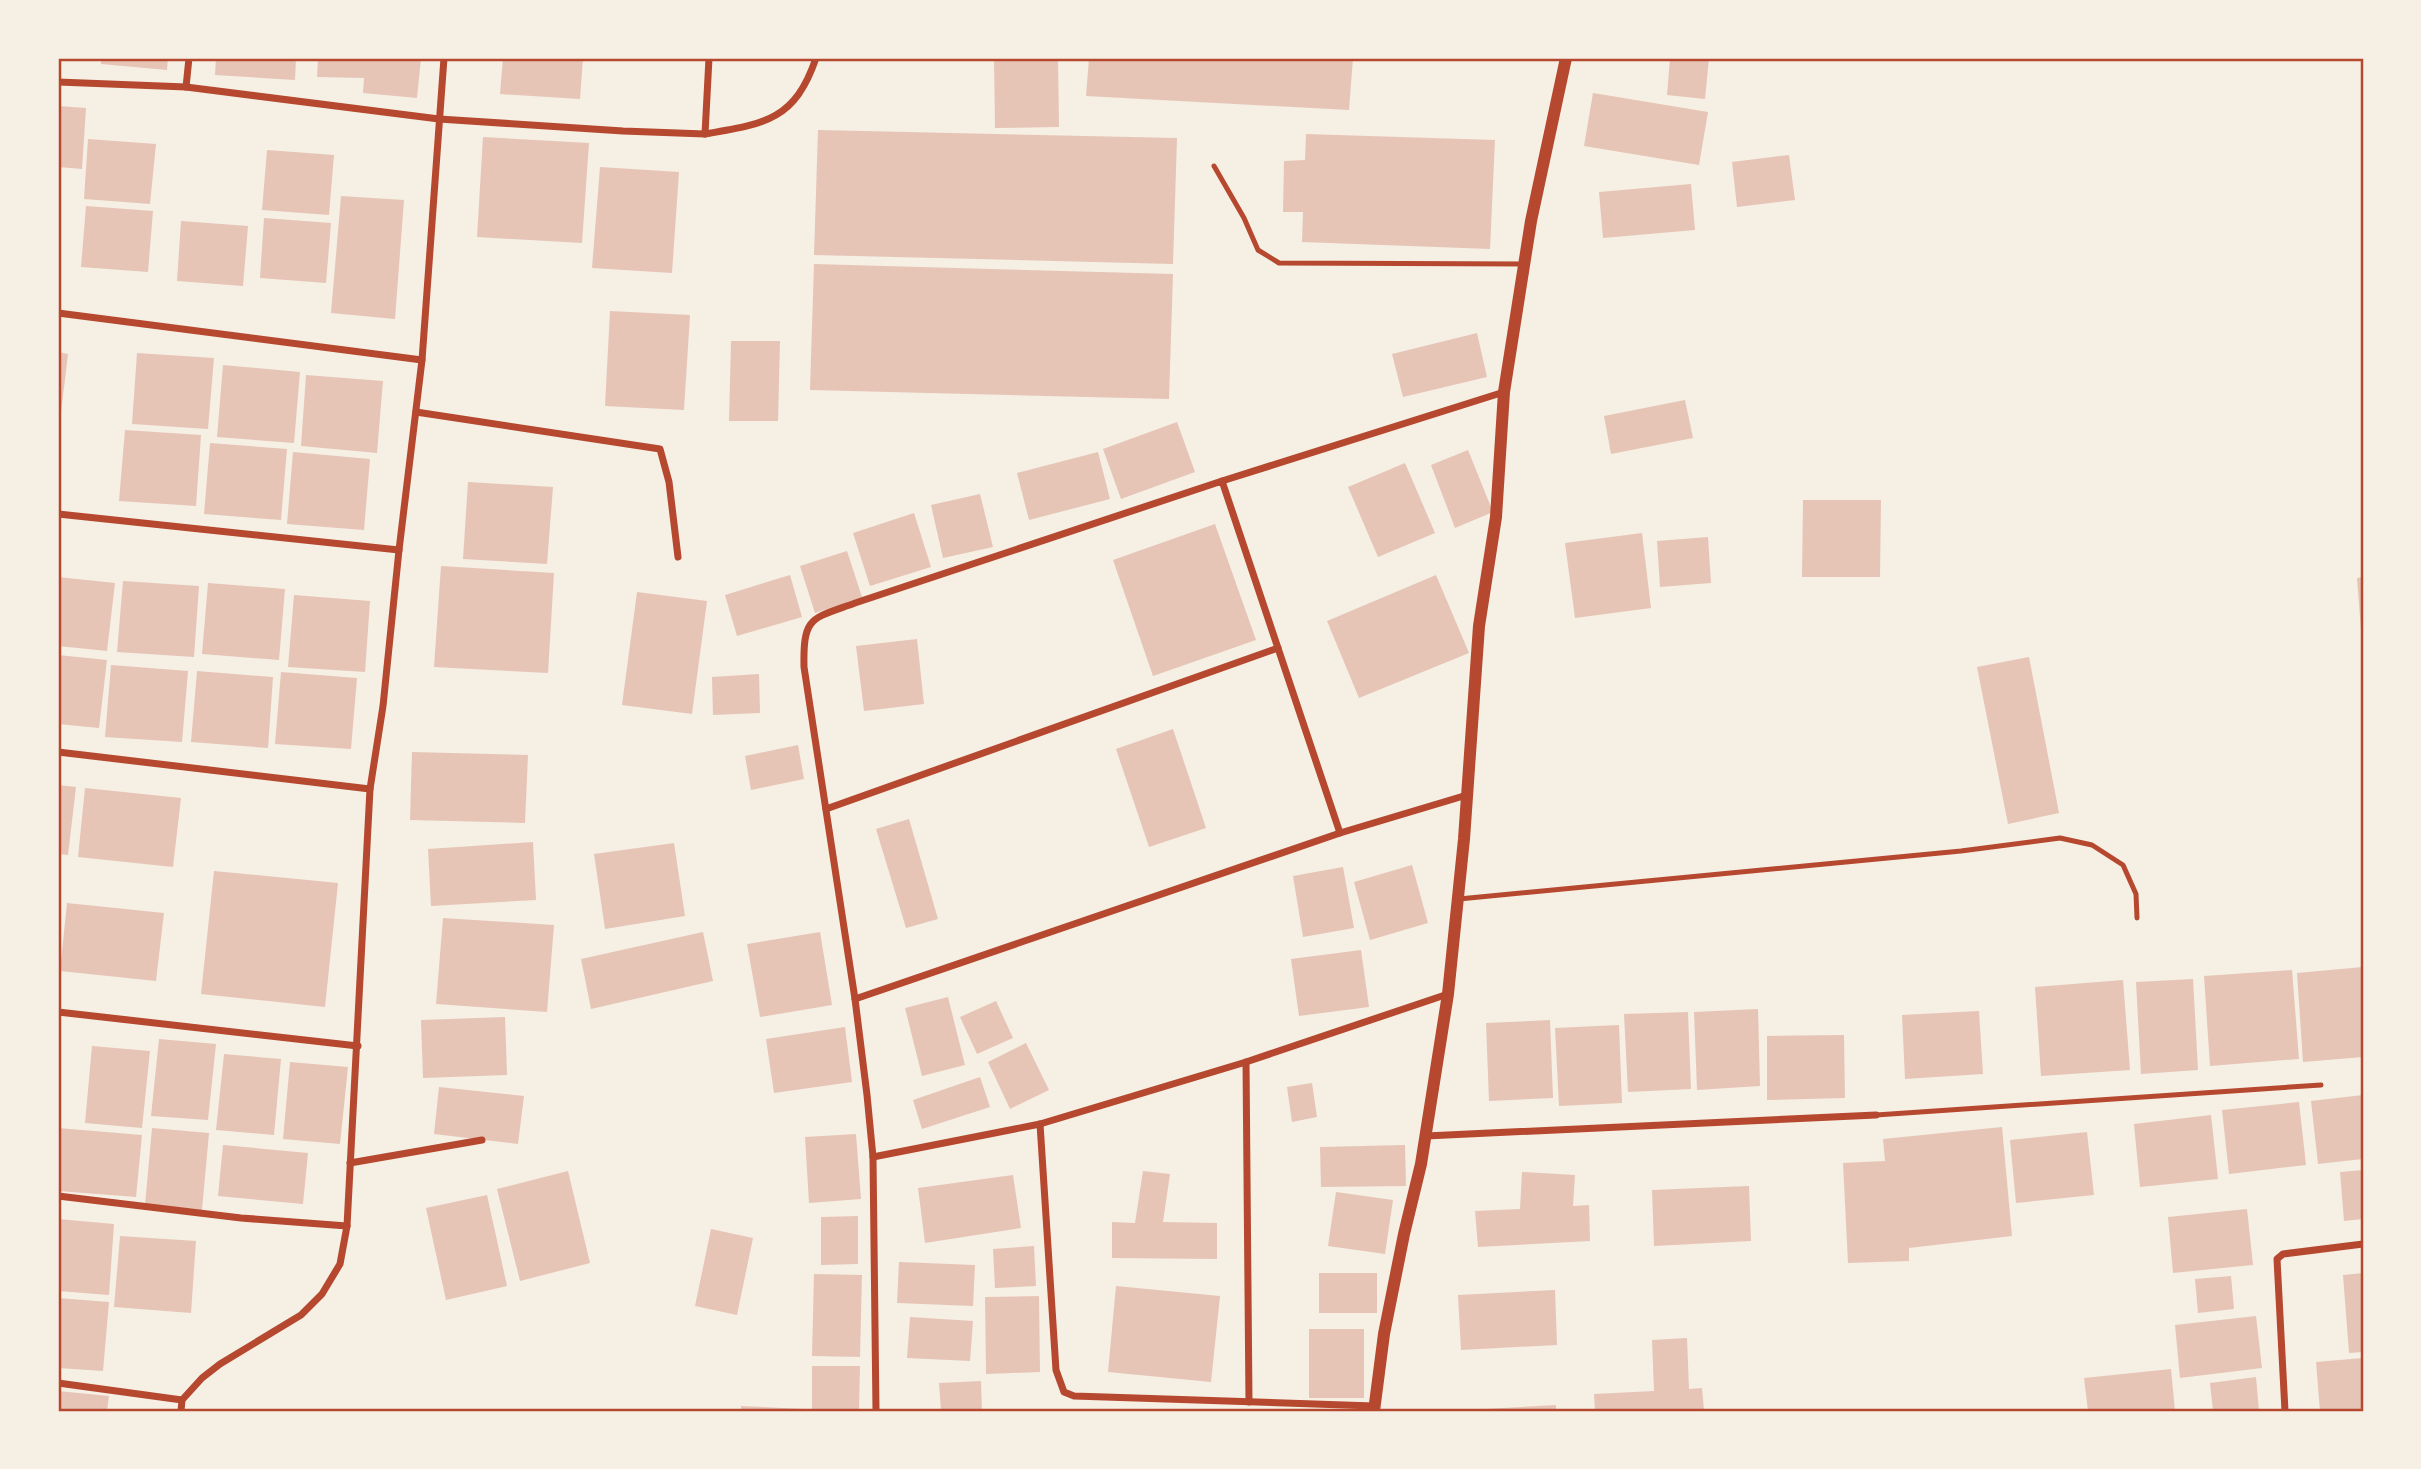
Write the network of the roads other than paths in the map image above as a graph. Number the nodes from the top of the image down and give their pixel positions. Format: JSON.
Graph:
{"nodes":[{"id":1,"x":189,"y":58,"type":"edge"},
{"id":2,"x":444,"y":58,"type":"edge"},
{"id":3,"x":709,"y":58,"type":"edge"},
{"id":4,"x":816,"y":58,"type":"edge"},
{"id":5,"x":1566,"y":58,"type":"edge"},
{"id":6,"x":58,"y":82,"type":"edge"},
{"id":7,"x":186,"y":87,"type":"junction"},
{"id":8,"x":439,"y":119,"type":"junction"},
{"id":9,"x":705,"y":134,"type":"junction"},
{"id":10,"x":1214,"y":166,"type":"dead end"},
{"id":11,"x":1525,"y":264,"type":"junction"},
{"id":12,"x":58,"y":313,"type":"edge"},
{"id":13,"x":422,"y":360,"type":"junction"},
{"id":14,"x":1504,"y":392,"type":"junction"},
{"id":15,"x":416,"y":412,"type":"junction"},
{"id":16,"x":1222,"y":481,"type":"junction"},
{"id":17,"x":58,"y":514,"type":"edge"},
{"id":18,"x":399,"y":550,"type":"junction"},
{"id":19,"x":678,"y":556,"type":"dead end"},
{"id":20,"x":1278,"y":649,"type":"junction"},
{"id":21,"x":58,"y":752,"type":"edge"},
{"id":22,"x":370,"y":789,"type":"junction"},
{"id":23,"x":1467,"y":795,"type":"junction"},
{"id":24,"x":826,"y":810,"type":"junction"},
{"id":25,"x":1340,"y":833,"type":"junction"},
{"id":26,"x":1459,"y":899,"type":"junction"},
{"id":27,"x":2137,"y":918,"type":"dead end"},
{"id":28,"x":1448,"y":994,"type":"junction"},
{"id":29,"x":855,"y":999,"type":"junction"},
{"id":30,"x":58,"y":1012,"type":"edge"},
{"id":31,"x":358,"y":1046,"type":"junction"},
{"id":32,"x":1246,"y":1062,"type":"junction"},
{"id":33,"x":2321,"y":1085,"type":"dead end"},
{"id":34,"x":1876,"y":1115,"type":"joint"},
{"id":35,"x":1040,"y":1124,"type":"junction"},
{"id":36,"x":1426,"y":1136,"type":"junction"},
{"id":37,"x":482,"y":1140,"type":"dead end"},
{"id":38,"x":873,"y":1157,"type":"junction"},
{"id":39,"x":350,"y":1163,"type":"junction"},
{"id":40,"x":58,"y":1196,"type":"edge"},
{"id":41,"x":347,"y":1226,"type":"junction"},
{"id":42,"x":2363,"y":1244,"type":"edge"},
{"id":43,"x":58,"y":1383,"type":"edge"},
{"id":44,"x":182,"y":1400,"type":"junction"},
{"id":45,"x":1249,"y":1402,"type":"junction"},
{"id":46,"x":1374,"y":1408,"type":"edge"},
{"id":47,"x":181,"y":1411,"type":"edge"},
{"id":48,"x":876,"y":1411,"type":"edge"},
{"id":49,"x":2285,"y":1411,"type":"edge"}],
"edges":[{"from":1,"to":7,"type":"street"},
{"from":2,"to":8,"type":"street"},
{"from":3,"to":9,"type":"street"},
{"from":4,"to":9,"type":"street"},
{"from":5,"to":11,"type":"street"},
{"from":6,"to":7,"type":"street"},
{"from":7,"to":8,"type":"street"},
{"from":8,"to":9,"type":"street"},
{"from":8,"to":13,"type":"street"},
{"from":10,"to":11,"type":"lane"},
{"from":11,"to":14,"type":"street"},
{"from":12,"to":13,"type":"street"},
{"from":13,"to":15,"type":"street"},
{"from":14,"to":16,"type":"street"},
{"from":14,"to":23,"type":"street"},
{"from":15,"to":18,"type":"street"},
{"from":15,"to":19,"type":"street"},
{"from":16,"to":20,"type":"street"},
{"from":16,"to":24,"type":"street"},
{"from":17,"to":18,"type":"street"},
{"from":18,"to":22,"type":"street"},
{"from":20,"to":24,"type":"street"},
{"from":20,"to":25,"type":"street"},
{"from":21,"to":22,"type":"street"},
{"from":22,"to":31,"type":"street"},
{"from":23,"to":25,"type":"street"},
{"from":23,"to":26,"type":"street"},
{"from":24,"to":29,"type":"street"},
{"from":25,"to":29,"type":"street"},
{"from":26,"to":27,"type":"lane"},
{"from":26,"to":28,"type":"street"},
{"from":28,"to":32,"type":"street"},
{"from":28,"to":36,"type":"street"},
{"from":29,"to":38,"type":"street"},
{"from":30,"to":31,"type":"street"},
{"from":31,"to":39,"type":"street"},
{"from":32,"to":35,"type":"street"},
{"from":32,"to":45,"type":"street"},
{"from":33,"to":34,"type":"lane"},
{"from":34,"to":36,"type":"street"},
{"from":35,"to":38,"type":"street"},
{"from":35,"to":45,"type":"street"},
{"from":36,"to":46,"type":"street"},
{"from":37,"to":39,"type":"street"},
{"from":38,"to":48,"type":"street"},
{"from":39,"to":41,"type":"street"},
{"from":40,"to":41,"type":"street"},
{"from":41,"to":44,"type":"street"},
{"from":42,"to":49,"type":"street"},
{"from":43,"to":44,"type":"street"},
{"from":44,"to":47,"type":"street"},
{"from":45,"to":46,"type":"street"}]}
